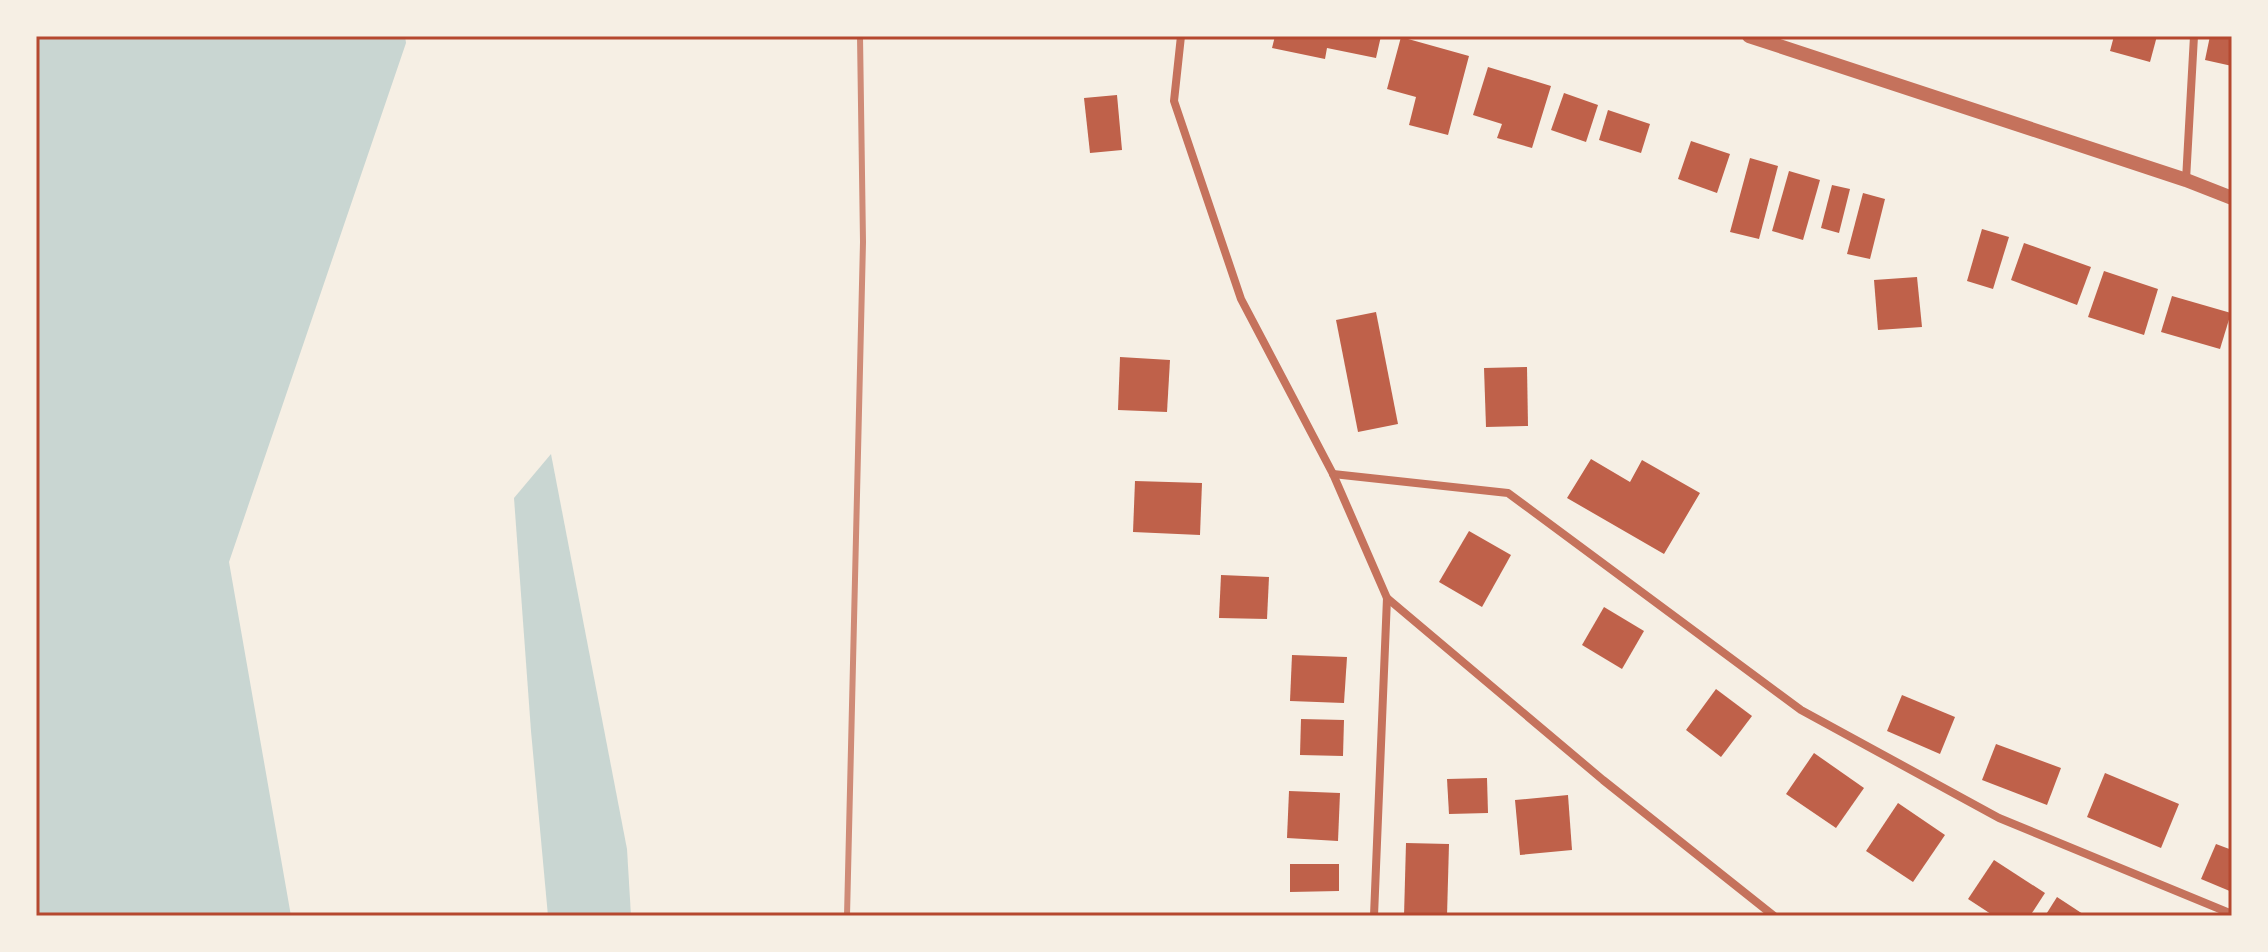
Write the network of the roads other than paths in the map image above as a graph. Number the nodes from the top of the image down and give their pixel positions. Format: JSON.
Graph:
{"nodes":[{"id":1,"x":1181,"y":36,"type":"edge"},
{"id":2,"x":1749,"y":36,"type":"edge"},
{"id":3,"x":2194,"y":36,"type":"edge"},
{"id":4,"x":2186,"y":180,"type":"junction"},
{"id":5,"x":2232,"y":198,"type":"edge"},
{"id":6,"x":1333,"y":474,"type":"junction"},
{"id":7,"x":1387,"y":598,"type":"junction"},
{"id":8,"x":2232,"y":914,"type":"edge"},
{"id":9,"x":1374,"y":916,"type":"edge"},
{"id":10,"x":1774,"y":916,"type":"edge"}],
"edges":[{"from":1,"to":6,"type":"street"},
{"from":2,"to":4,"type":"street"},
{"from":3,"to":4,"type":"street"},
{"from":4,"to":5,"type":"street"},
{"from":6,"to":7,"type":"street"},
{"from":6,"to":8,"type":"street"},
{"from":7,"to":9,"type":"street"},
{"from":7,"to":10,"type":"street"}]}
